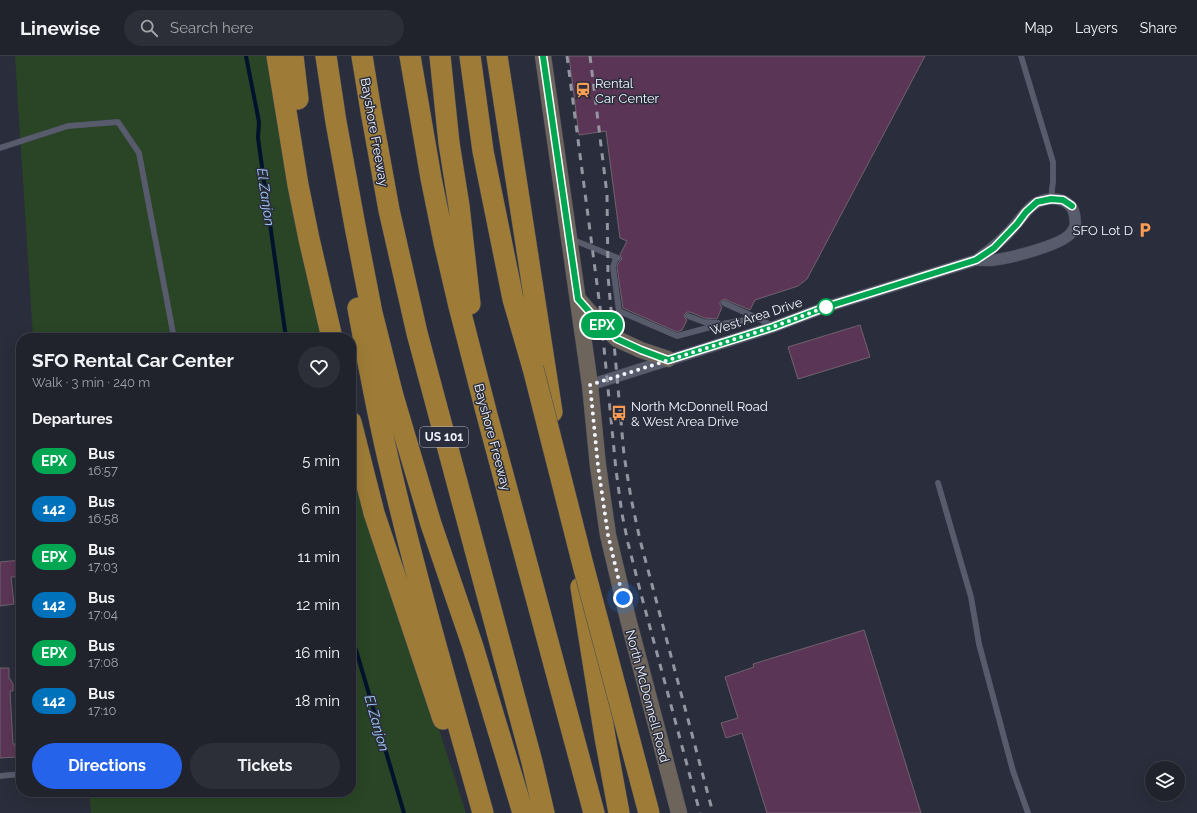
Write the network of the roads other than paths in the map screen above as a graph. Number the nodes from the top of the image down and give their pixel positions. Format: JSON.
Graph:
{"nodes":[{"id":1,"x":278,"y":56,"type":"edge"},
{"id":2,"x":293,"y":56,"type":"edge"},
{"id":3,"x":312,"y":56,"type":"edge"},
{"id":4,"x":326,"y":56,"type":"edge"},
{"id":5,"x":362,"y":56,"type":"edge"},
{"id":6,"x":410,"y":56,"type":"edge"},
{"id":7,"x":440,"y":56,"type":"edge"},
{"id":8,"x":470,"y":56,"type":"edge"},
{"id":9,"x":481,"y":56,"type":"edge"},
{"id":10,"x":497,"y":56,"type":"edge"},
{"id":11,"x":543,"y":56,"type":"edge"},
{"id":12,"x":1021,"y":56,"type":"edge"},
{"id":13,"x":480,"y":96,"type":"junction"},
{"id":14,"x":0,"y":148,"type":"edge"},
{"id":15,"x":1051,"y":199,"type":"junction"},
{"id":16,"x":569,"y":238,"type":"junction"},
{"id":17,"x":976,"y":260,"type":"junction"},
{"id":18,"x":578,"y":299,"type":"junction"},
{"id":19,"x":724,"y":303,"type":"dead end"},
{"id":20,"x":688,"y":316,"type":"dead end"},
{"id":21,"x":757,"y":318,"type":"junction"},
{"id":22,"x":722,"y":324,"type":"junction"},
{"id":23,"x":773,"y":327,"type":"junction"},
{"id":24,"x":173,"y":333,"type":"edge"},
{"id":25,"x":331,"y":333,"type":"edge"},
{"id":26,"x":336,"y":333,"type":"edge"},
{"id":27,"x":668,"y":360,"type":"junction"},
{"id":28,"x":590,"y":385,"type":"junction"},
{"id":29,"x":480,"y":390,"type":"junction"},
{"id":30,"x":356,"y":441,"type":"edge"},
{"id":31,"x":356,"y":442,"type":"edge"},
{"id":32,"x":357,"y":446,"type":"junction"},
{"id":33,"x":938,"y":484,"type":"dead end"},
{"id":34,"x":16,"y":774,"type":"edge"},
{"id":35,"x":0,"y":776,"type":"edge"},
{"id":36,"x":476,"y":813,"type":"edge"},
{"id":37,"x":483,"y":813,"type":"edge"},
{"id":38,"x":523,"y":813,"type":"edge"},
{"id":39,"x":544,"y":813,"type":"edge"},
{"id":40,"x":594,"y":813,"type":"edge"},
{"id":41,"x":619,"y":813,"type":"edge"},
{"id":42,"x":649,"y":813,"type":"edge"},
{"id":43,"x":679,"y":813,"type":"edge"},
{"id":44,"x":1028,"y":813,"type":"edge"}],
"edges":[{"from":1,"to":25,"type":"highway"},
{"from":2,"to":26,"type":"highway"},
{"from":3,"to":37,"type":"highway"},
{"from":4,"to":38,"type":"highway"},
{"from":5,"to":39,"type":"highway","name":"Bayshore Freeway","number":"US 101"},
{"from":6,"to":29,"type":"highway","name":"Bayshore Freeway"},
{"from":7,"to":29,"type":"highway"},
{"from":8,"to":13,"type":"highway"},
{"from":9,"to":13,"type":"highway"},
{"from":10,"to":41,"type":"highway"},
{"from":11,"to":16,"type":"street","name":"North McDonnell Road"},
{"from":12,"to":15,"type":"lane"},
{"from":13,"to":42,"type":"highway","bridge":true},
{"from":14,"to":24,"type":"lane"},
{"from":15,"to":17,"type":"street","name":"West Area Drive"},
{"from":15,"to":17,"type":"street","name":"West Area Drive"},
{"from":16,"to":18,"type":"street","name":"North McDonnell Road"},
{"from":16,"to":22,"type":"lane"},
{"from":17,"to":23,"type":"street","name":"West Area Drive"},
{"from":18,"to":27,"type":"street"},
{"from":18,"to":28,"type":"street","name":"North McDonnell Road"},
{"from":19,"to":21,"type":"lane"},
{"from":20,"to":22,"type":"lane"},
{"from":21,"to":22,"type":"lane"},
{"from":21,"to":23,"type":"lane"},
{"from":23,"to":27,"type":"street","name":"West Area Drive"},
{"from":27,"to":28,"type":"street","name":"West Area Drive"},
{"from":28,"to":43,"type":"street","name":"North McDonnell Road"},
{"from":29,"to":40,"type":"highway","name":"Bayshore Freeway"},
{"from":30,"to":32,"type":"highway"},
{"from":31,"to":32,"type":"highway"},
{"from":32,"to":36,"type":"highway"},
{"from":33,"to":44,"type":"lane"},
{"from":34,"to":35,"type":"lane"}]}
